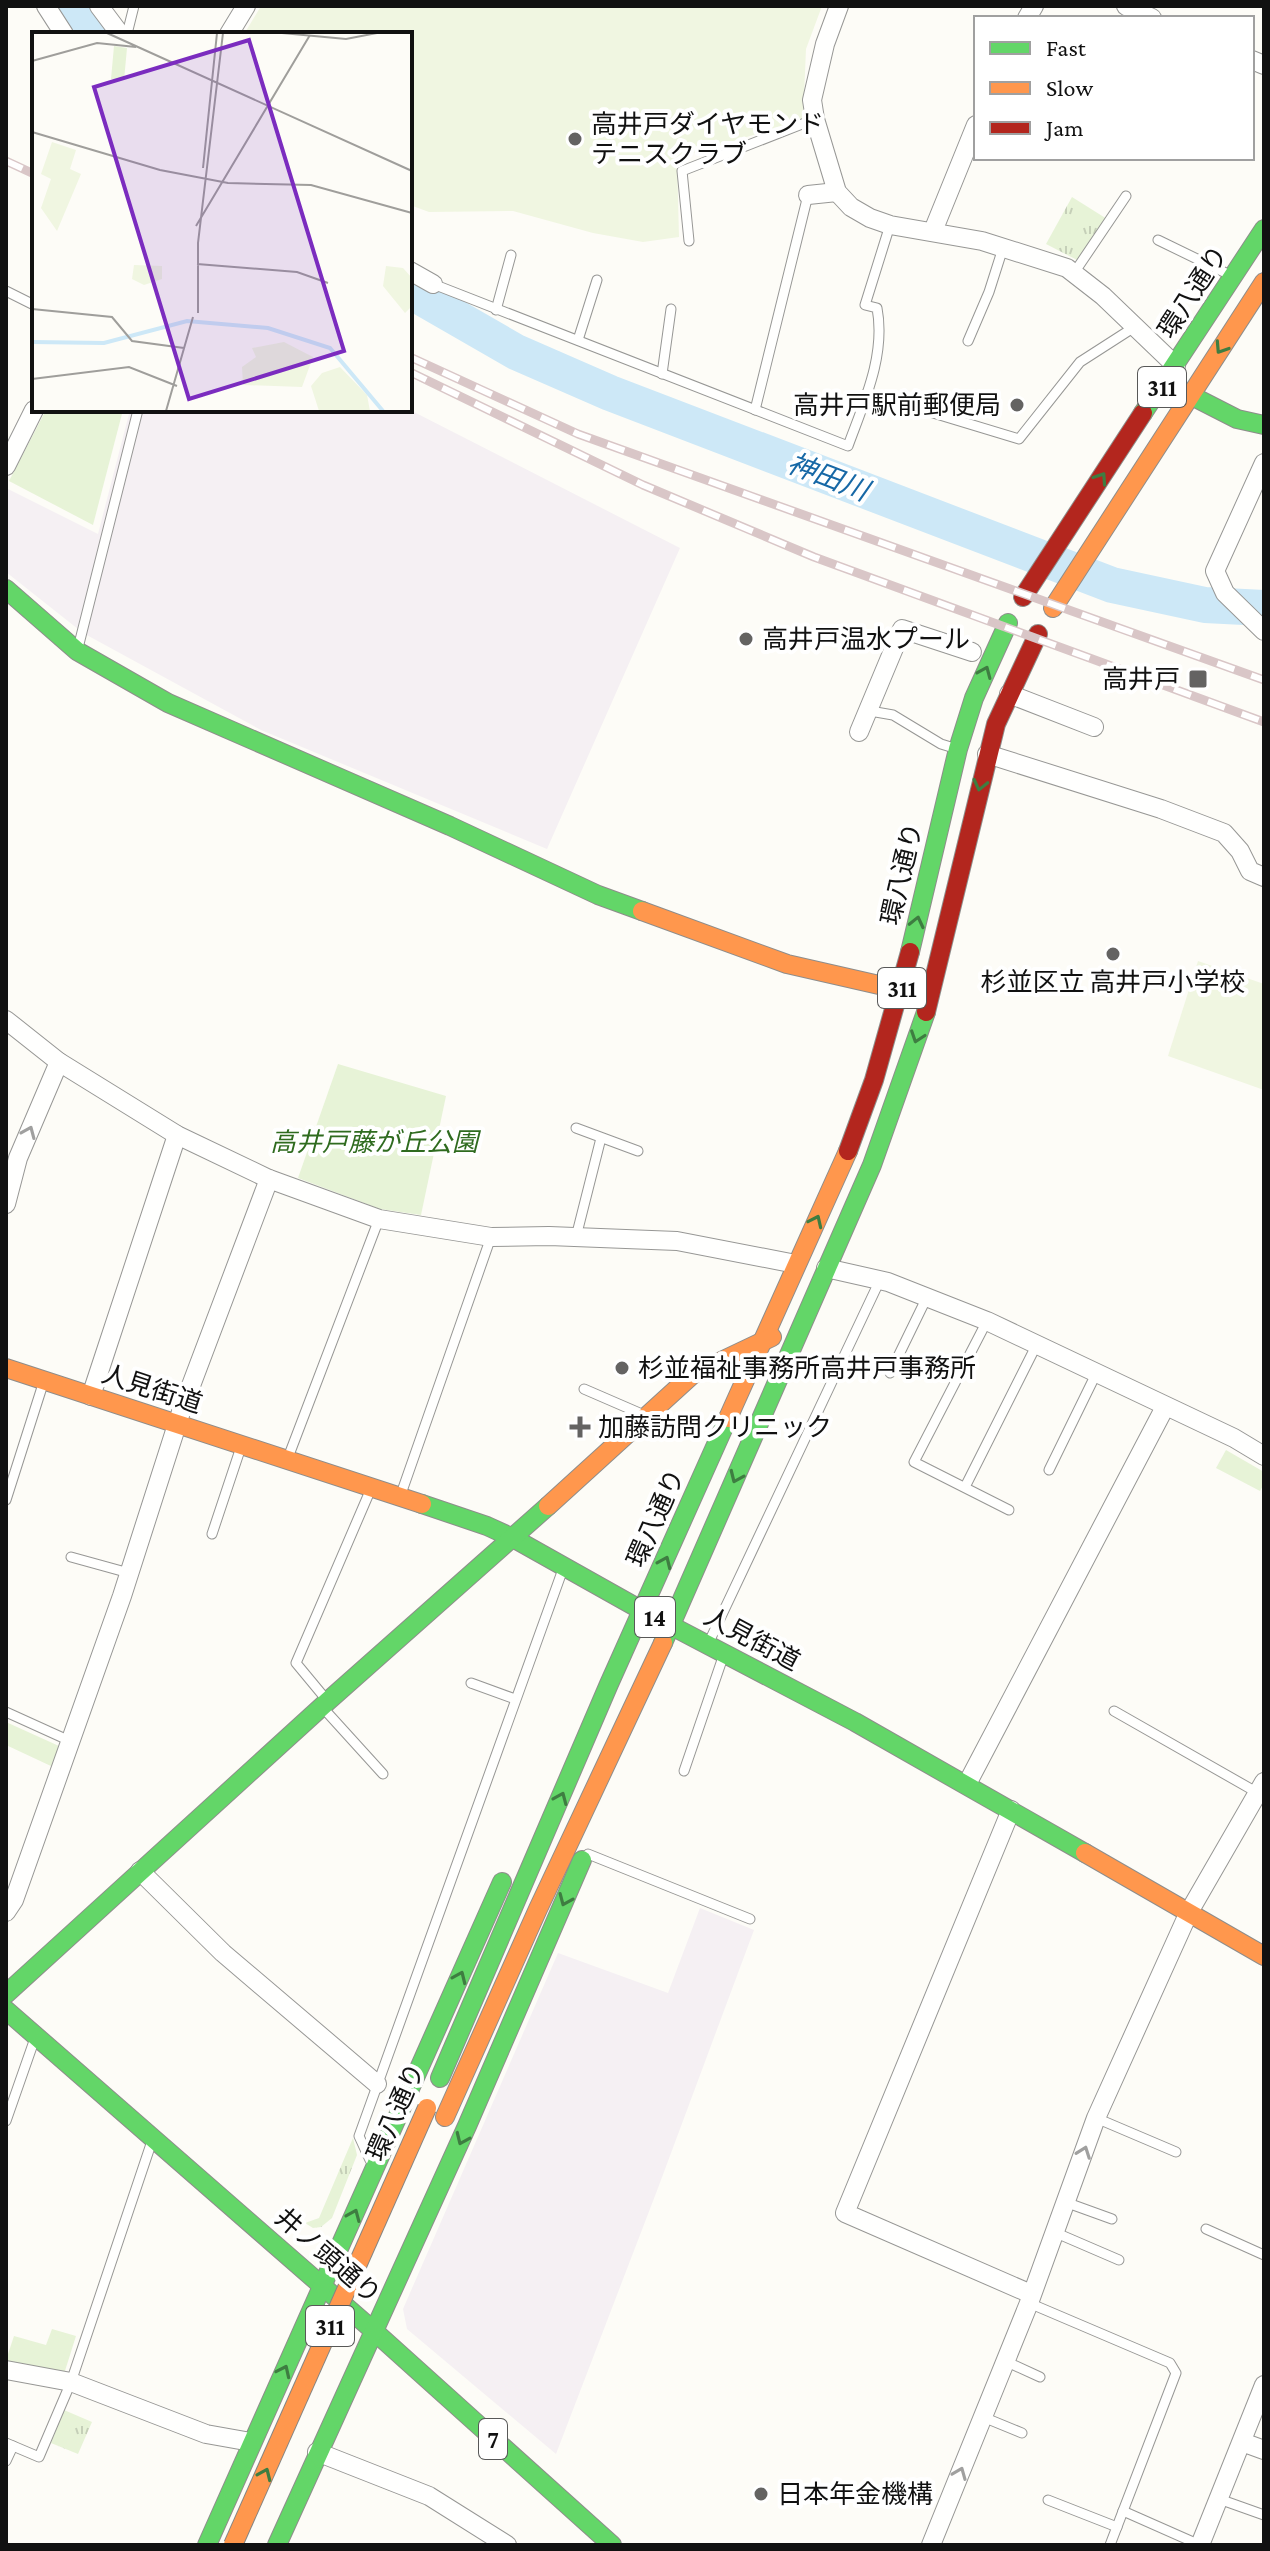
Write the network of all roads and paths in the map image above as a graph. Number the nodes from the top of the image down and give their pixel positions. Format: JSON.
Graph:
{"nodes":[{"id":1,"x":46,"y":6,"type":"edge"},
{"id":2,"x":99,"y":6,"type":"edge"},
{"id":3,"x":134,"y":6,"type":"edge"},
{"id":4,"x":246,"y":6,"type":"edge"},
{"id":5,"x":839,"y":6,"type":"edge"},
{"id":6,"x":1126,"y":6,"type":"edge"},
{"id":7,"x":1148,"y":16,"type":"edge"},
{"id":8,"x":63,"y":32,"type":"edge"},
{"id":9,"x":118,"y":32,"type":"edge"},
{"id":10,"x":128,"y":32,"type":"edge"},
{"id":11,"x":230,"y":32,"type":"edge"},
{"id":12,"x":815,"y":119,"type":"junction"},
{"id":13,"x":974,"y":130,"type":"edge"},
{"id":14,"x":837,"y":192,"type":"junction"},
{"id":15,"x":808,"y":195,"type":"joint"},
{"id":16,"x":1126,"y":196,"type":"dead end"},
{"id":17,"x":890,"y":225,"type":"junction"},
{"id":18,"x":1264,"y":229,"type":"edge"},
{"id":19,"x":933,"y":231,"type":"junction"},
{"id":20,"x":1158,"y":240,"type":"dead end"},
{"id":21,"x":689,"y":241,"type":"dead end"},
{"id":22,"x":1003,"y":248,"type":"junction"},
{"id":23,"x":511,"y":255,"type":"dead end"},
{"id":24,"x":412,"y":272,"type":"edge"},
{"id":25,"x":1074,"y":273,"type":"junction"},
{"id":26,"x":1233,"y":277,"type":"junction"},
{"id":27,"x":597,"y":280,"type":"dead end"},
{"id":28,"x":1264,"y":282,"type":"edge"},
{"id":29,"x":433,"y":284,"type":"joint"},
{"id":30,"x":6,"y":291,"type":"edge"},
{"id":31,"x":32,"y":304,"type":"edge"},
{"id":32,"x":671,"y":309,"type":"dead end"},
{"id":33,"x":496,"y":310,"type":"junction"},
{"id":34,"x":1136,"y":326,"type":"junction"},
{"id":35,"x":578,"y":340,"type":"junction"},
{"id":36,"x":968,"y":341,"type":"dead end"},
{"id":37,"x":1176,"y":366,"type":"junction"},
{"id":38,"x":662,"y":374,"type":"junction"},
{"id":39,"x":867,"y":393,"type":"junction"},
{"id":40,"x":1190,"y":395,"type":"junction"},
{"id":41,"x":755,"y":410,"type":"junction"},
{"id":42,"x":33,"y":412,"type":"edge"},
{"id":43,"x":137,"y":412,"type":"edge"},
{"id":44,"x":1264,"y":425,"type":"edge"},
{"id":45,"x":1264,"y":463,"type":"edge"},
{"id":46,"x":6,"y":466,"type":"edge"},
{"id":47,"x":6,"y":589,"type":"edge"},
{"id":48,"x":1023,"y":597,"type":"dead end"},
{"id":49,"x":1053,"y":608,"type":"dead end"},
{"id":50,"x":1008,"y":623,"type":"dead end"},
{"id":51,"x":1258,"y":626,"type":"edge"},
{"id":52,"x":1038,"y":634,"type":"dead end"},
{"id":53,"x":77,"y":651,"type":"junction"},
{"id":54,"x":972,"y":652,"type":"dead end"},
{"id":55,"x":1009,"y":694,"type":"junction"},
{"id":56,"x":870,"y":711,"type":"junction"},
{"id":57,"x":1094,"y":727,"type":"dead end"},
{"id":58,"x":859,"y":732,"type":"dead end"},
{"id":59,"x":958,"y":749,"type":"junction"},
{"id":60,"x":987,"y":754,"type":"junction"},
{"id":61,"x":1264,"y":877,"type":"edge"},
{"id":62,"x":901,"y":990,"type":"junction"},
{"id":63,"x":6,"y":1020,"type":"edge"},
{"id":64,"x":59,"y":1062,"type":"junction"},
{"id":65,"x":576,"y":1128,"type":"dead end"},
{"id":66,"x":177,"y":1135,"type":"junction"},
{"id":67,"x":601,"y":1138,"type":"junction"},
{"id":68,"x":638,"y":1151,"type":"dead end"},
{"id":69,"x":269,"y":1179,"type":"junction"},
{"id":70,"x":6,"y":1204,"type":"edge"},
{"id":71,"x":379,"y":1219,"type":"junction"},
{"id":72,"x":491,"y":1237,"type":"junction"},
{"id":73,"x":576,"y":1237,"type":"junction"},
{"id":74,"x":796,"y":1264,"type":"junction"},
{"id":75,"x":825,"y":1272,"type":"junction"},
{"id":76,"x":880,"y":1280,"type":"junction"},
{"id":77,"x":927,"y":1297,"type":"junction"},
{"id":78,"x":987,"y":1321,"type":"junction"},
{"id":79,"x":762,"y":1343,"type":"junction"},
{"id":80,"x":1036,"y":1346,"type":"junction"},
{"id":81,"x":6,"y":1368,"type":"edge"},
{"id":82,"x":890,"y":1373,"type":"dead end"},
{"id":83,"x":1096,"y":1374,"type":"junction"},
{"id":84,"x":44,"y":1380,"type":"junction"},
{"id":85,"x":584,"y":1389,"type":"dead end"},
{"id":86,"x":91,"y":1396,"type":"junction"},
{"id":87,"x":1165,"y":1407,"type":"junction"},
{"id":88,"x":647,"y":1416,"type":"junction"},
{"id":89,"x":177,"y":1425,"type":"junction"},
{"id":90,"x":242,"y":1446,"type":"junction"},
{"id":91,"x":1264,"y":1456,"type":"edge"},
{"id":92,"x":287,"y":1461,"type":"junction"},
{"id":93,"x":1049,"y":1470,"type":"dead end"},
{"id":94,"x":965,"y":1487,"type":"junction"},
{"id":95,"x":371,"y":1488,"type":"junction"},
{"id":96,"x":400,"y":1497,"type":"junction"},
{"id":97,"x":6,"y":1500,"type":"edge"},
{"id":98,"x":1009,"y":1510,"type":"dead end"},
{"id":99,"x":212,"y":1534,"type":"dead end"},
{"id":100,"x":513,"y":1538,"type":"junction"},
{"id":101,"x":71,"y":1557,"type":"dead end"},
{"id":102,"x":564,"y":1566,"type":"junction"},
{"id":103,"x":129,"y":1573,"type":"junction"},
{"id":104,"x":643,"y":1611,"type":"junction"},
{"id":105,"x":671,"y":1625,"type":"junction"},
{"id":106,"x":716,"y":1650,"type":"junction"},
{"id":107,"x":471,"y":1683,"type":"dead end"},
{"id":108,"x":609,"y":1684,"type":"junction"},
{"id":109,"x":638,"y":1696,"type":"junction"},
{"id":110,"x":515,"y":1699,"type":"junction"},
{"id":111,"x":325,"y":1704,"type":"junction"},
{"id":112,"x":1114,"y":1711,"type":"dead end"},
{"id":113,"x":6,"y":1712,"type":"edge"},
{"id":114,"x":70,"y":1741,"type":"junction"},
{"id":115,"x":554,"y":1767,"type":"dead end"},
{"id":116,"x":684,"y":1771,"type":"dead end"},
{"id":117,"x":383,"y":1774,"type":"dead end"},
{"id":118,"x":967,"y":1784,"type":"junction"},
{"id":119,"x":1261,"y":1787,"type":"edge"},
{"id":120,"x":1011,"y":1810,"type":"junction"},
{"id":121,"x":585,"y":1853,"type":"junction"},
{"id":122,"x":509,"y":1868,"type":"dead end"},
{"id":123,"x":140,"y":1871,"type":"junction"},
{"id":124,"x":6,"y":1912,"type":"edge"},
{"id":125,"x":1189,"y":1912,"type":"junction"},
{"id":126,"x":750,"y":1919,"type":"dead end"},
{"id":127,"x":1264,"y":1956,"type":"edge"},
{"id":128,"x":6,"y":1994,"type":"edge"},
{"id":129,"x":6,"y":2010,"type":"edge"},
{"id":130,"x":36,"y":2036,"type":"junction"},
{"id":131,"x":377,"y":2084,"type":"junction"},
{"id":132,"x":1096,"y":2118,"type":"junction"},
{"id":133,"x":6,"y":2121,"type":"edge"},
{"id":134,"x":439,"y":2131,"type":"dead end"},
{"id":135,"x":153,"y":2138,"type":"junction"},
{"id":136,"x":1176,"y":2152,"type":"dead end"},
{"id":137,"x":374,"y":2168,"type":"junction"},
{"id":138,"x":1065,"y":2202,"type":"junction"},
{"id":139,"x":1112,"y":2219,"type":"dead end"},
{"id":140,"x":1206,"y":2229,"type":"dead end"},
{"id":141,"x":1054,"y":2232,"type":"junction"},
{"id":142,"x":1264,"y":2255,"type":"edge"},
{"id":143,"x":1119,"y":2260,"type":"dead end"},
{"id":144,"x":322,"y":2286,"type":"junction"},
{"id":145,"x":1030,"y":2298,"type":"junction"},
{"id":146,"x":363,"y":2302,"type":"dead end"},
{"id":147,"x":350,"y":2331,"type":"dead end"},
{"id":148,"x":375,"y":2332,"type":"junction"},
{"id":149,"x":1005,"y":2361,"type":"junction"},
{"id":150,"x":6,"y":2370,"type":"edge"},
{"id":151,"x":1040,"y":2377,"type":"dead end"},
{"id":152,"x":71,"y":2382,"type":"junction"},
{"id":153,"x":1264,"y":2387,"type":"edge"},
{"id":154,"x":983,"y":2417,"type":"junction"},
{"id":155,"x":1022,"y":2433,"type":"dead end"},
{"id":156,"x":251,"y":2442,"type":"junction"},
{"id":157,"x":1242,"y":2442,"type":"junction"},
{"id":158,"x":10,"y":2444,"type":"edge"},
{"id":159,"x":1264,"y":2450,"type":"edge"},
{"id":160,"x":317,"y":2452,"type":"junction"},
{"id":161,"x":6,"y":2461,"type":"edge"},
{"id":162,"x":1219,"y":2499,"type":"junction"},
{"id":163,"x":1048,"y":2500,"type":"dead end"},
{"id":164,"x":1123,"y":2511,"type":"junction"},
{"id":165,"x":1264,"y":2515,"type":"edge"},
{"id":166,"x":1117,"y":2527,"type":"junction"},
{"id":167,"x":207,"y":2545,"type":"edge"},
{"id":168,"x":233,"y":2545,"type":"edge"},
{"id":169,"x":277,"y":2545,"type":"edge"},
{"id":170,"x":507,"y":2545,"type":"edge"},
{"id":171,"x":612,"y":2545,"type":"edge"},
{"id":172,"x":931,"y":2545,"type":"edge"},
{"id":173,"x":1110,"y":2545,"type":"edge"},
{"id":174,"x":1200,"y":2545,"type":"edge"}],
"edges":[{"from":1,"to":8,"type":"street"},
{"from":2,"to":9,"type":"street"},
{"from":3,"to":10,"type":"lane"},
{"from":4,"to":11,"type":"street"},
{"from":5,"to":12,"type":"street"},
{"from":6,"to":7,"type":"street"},
{"from":12,"to":14,"type":"street"},
{"from":12,"to":21,"type":"lane"},
{"from":13,"to":19,"type":"street"},
{"from":14,"to":15,"type":"street"},
{"from":14,"to":17,"type":"street"},
{"from":15,"to":41,"type":"lane"},
{"from":16,"to":25,"type":"lane"},
{"from":17,"to":19,"type":"street"},
{"from":17,"to":39,"type":"lane"},
{"from":18,"to":26,"type":"main road","name":"環八通り","number":"311"},
{"from":19,"to":22,"type":"street"},
{"from":20,"to":26,"type":"lane"},
{"from":22,"to":25,"type":"street"},
{"from":22,"to":36,"type":"lane"},
{"from":23,"to":33,"type":"lane"},
{"from":24,"to":29,"type":"street"},
{"from":25,"to":34,"type":"street"},
{"from":26,"to":37,"type":"main road","name":"環八通り","number":"311"},
{"from":27,"to":35,"type":"lane"},
{"from":28,"to":40,"type":"main road","name":"環八通り","number":"311","one_way":true},
{"from":29,"to":33,"type":"lane"},
{"from":30,"to":31,"type":"lane"},
{"from":32,"to":38,"type":"lane"},
{"from":33,"to":35,"type":"lane"},
{"from":34,"to":37,"type":"street"},
{"from":34,"to":39,"type":"lane"},
{"from":35,"to":38,"type":"lane"},
{"from":48,"to":37,"type":"main road","name":"環八通り","number":"311","one_way":true},
{"from":38,"to":41,"type":"lane"},
{"from":39,"to":41,"type":"lane"},
{"from":40,"to":44,"type":"main road"},
{"from":40,"to":49,"type":"main road","name":"環八通り","number":"311"},
{"from":42,"to":46,"type":"street"},
{"from":43,"to":53,"type":"lane"},
{"from":45,"to":51,"type":"street"},
{"from":47,"to":53,"type":"main road"},
{"from":59,"to":50,"type":"main road","name":"環八通り","number":"311","one_way":true},
{"from":52,"to":55,"type":"main road","name":"環八通り","number":"311"},
{"from":53,"to":62,"type":"main road"},
{"from":54,"to":56,"type":"street"},
{"from":55,"to":57,"type":"street"},
{"from":55,"to":60,"type":"main road","name":"環八通り","number":"311"},
{"from":56,"to":58,"type":"street"},
{"from":56,"to":59,"type":"lane"},
{"from":62,"to":59,"type":"main road","name":"環八通り","number":"311","one_way":true},
{"from":60,"to":61,"type":"street"},
{"from":60,"to":75,"type":"main road","name":"環八通り","number":"311","one_way":true},
{"from":74,"to":62,"type":"main road","name":"環八通り","number":"311","one_way":true},
{"from":63,"to":64,"type":"street"},
{"from":64,"to":66,"type":"street"},
{"from":70,"to":64,"type":"street","one_way":true},
{"from":65,"to":67,"type":"lane"},
{"from":66,"to":69,"type":"street"},
{"from":66,"to":86,"type":"street"},
{"from":67,"to":68,"type":"lane"},
{"from":67,"to":73,"type":"lane"},
{"from":69,"to":71,"type":"street"},
{"from":69,"to":89,"type":"street"},
{"from":71,"to":72,"type":"street"},
{"from":71,"to":92,"type":"lane"},
{"from":72,"to":73,"type":"street"},
{"from":72,"to":96,"type":"lane"},
{"from":73,"to":74,"type":"street"},
{"from":74,"to":79,"type":"main road","name":"環八通り","number":"311"},
{"from":75,"to":76,"type":"street"},
{"from":75,"to":79,"type":"main road"},
{"from":75,"to":105,"type":"main road","name":"環八通り","number":"311","one_way":true},
{"from":76,"to":77,"type":"street"},
{"from":76,"to":106,"type":"lane"},
{"from":77,"to":78,"type":"street"},
{"from":77,"to":82,"type":"lane"},
{"from":78,"to":80,"type":"street"},
{"from":78,"to":94,"type":"lane"},
{"from":79,"to":88,"type":"main road"},
{"from":104,"to":79,"type":"main road","name":"環八通り","number":"311","one_way":true},
{"from":80,"to":83,"type":"street"},
{"from":80,"to":94,"type":"lane"},
{"from":81,"to":84,"type":"main road","name":"人見街道","number":"14"},
{"from":83,"to":87,"type":"street"},
{"from":83,"to":93,"type":"lane"},
{"from":84,"to":86,"type":"main road","name":"人見街道","number":"14"},
{"from":84,"to":97,"type":"lane"},
{"from":85,"to":88,"type":"lane"},
{"from":86,"to":89,"type":"main road","name":"人見街道","number":"14"},
{"from":87,"to":91,"type":"street"},
{"from":87,"to":118,"type":"street"},
{"from":88,"to":100,"type":"main road"},
{"from":89,"to":90,"type":"main road","name":"人見街道","number":"14"},
{"from":89,"to":103,"type":"street"},
{"from":90,"to":92,"type":"main road","name":"人見街道","number":"14"},
{"from":90,"to":99,"type":"lane"},
{"from":92,"to":95,"type":"main road","name":"人見街道","number":"14"},
{"from":94,"to":98,"type":"lane"},
{"from":95,"to":96,"type":"main road","name":"人見街道","number":"14"},
{"from":95,"to":111,"type":"lane"},
{"from":96,"to":100,"type":"main road","name":"人見街道","number":"14"},
{"from":100,"to":102,"type":"main road","name":"人見街道","number":"14"},
{"from":100,"to":111,"type":"main road"},
{"from":101,"to":103,"type":"lane"},
{"from":102,"to":104,"type":"main road","name":"人見街道","number":"14"},
{"from":102,"to":110,"type":"lane"},
{"from":103,"to":114,"type":"street"},
{"from":104,"to":105,"type":"main road","name":"人見街道","number":"14"},
{"from":104,"to":108,"type":"main road","name":"環八通り","number":"311"},
{"from":105,"to":106,"type":"main road","name":"人見街道","number":"14"},
{"from":105,"to":109,"type":"main road","name":"環八通り","number":"311"},
{"from":106,"to":116,"type":"lane"},
{"from":106,"to":118,"type":"main road","name":"人見街道","number":"14"},
{"from":107,"to":110,"type":"lane"},
{"from":108,"to":115,"type":"main road"},
{"from":168,"to":108,"type":"main road","name":"環八通り","number":"311","one_way":true,"bridge":true},
{"from":109,"to":121,"type":"main road"},
{"from":109,"to":134,"type":"main road","name":"環八通り","number":"311"},
{"from":110,"to":131,"type":"lane"},
{"from":111,"to":117,"type":"lane"},
{"from":111,"to":123,"type":"main road"},
{"from":112,"to":119,"type":"lane"},
{"from":113,"to":114,"type":"lane"},
{"from":114,"to":124,"type":"street"},
{"from":118,"to":120,"type":"main road","name":"人見街道","number":"14"},
{"from":119,"to":125,"type":"street"},
{"from":120,"to":125,"type":"main road","name":"人見街道","number":"14"},
{"from":120,"to":145,"type":"street"},
{"from":121,"to":126,"type":"lane"},
{"from":121,"to":148,"type":"main road","one_way":true},
{"from":137,"to":122,"type":"main road","one_way":true},
{"from":123,"to":128,"type":"main road"},
{"from":123,"to":131,"type":"street"},
{"from":125,"to":127,"type":"main road","name":"人見街道","number":"14"},
{"from":125,"to":132,"type":"street"},
{"from":129,"to":130,"type":"main road","name":"井ノ頭通り"},
{"from":130,"to":133,"type":"lane"},
{"from":130,"to":135,"type":"main road","name":"井ノ頭通り"},
{"from":131,"to":137,"type":"lane"},
{"from":132,"to":136,"type":"lane"},
{"from":138,"to":132,"type":"street","one_way":true},
{"from":135,"to":144,"type":"main road","name":"井ノ頭通り"},
{"from":135,"to":152,"type":"lane"},
{"from":144,"to":137,"type":"main road","one_way":true},
{"from":138,"to":139,"type":"lane"},
{"from":138,"to":141,"type":"street"},
{"from":140,"to":142,"type":"lane"},
{"from":141,"to":143,"type":"lane"},
{"from":141,"to":145,"type":"street"},
{"from":144,"to":148,"type":"main road","name":"井ノ頭通り"},
{"from":156,"to":144,"type":"main road","one_way":true},
{"from":145,"to":149,"type":"street"},
{"from":145,"to":164,"type":"lane"},
{"from":146,"to":147,"type":"main road","number":"311"},
{"from":148,"to":160,"type":"main road"},
{"from":148,"to":171,"type":"main road","name":"井ノ頭通り","number":"7"},
{"from":149,"to":151,"type":"lane"},
{"from":149,"to":154,"type":"street"},
{"from":150,"to":152,"type":"street"},
{"from":152,"to":156,"type":"street"},
{"from":152,"to":158,"type":"lane"},
{"from":153,"to":157,"type":"street"},
{"from":154,"to":155,"type":"lane"},
{"from":172,"to":154,"type":"street","one_way":true},
{"from":156,"to":167,"type":"main road"},
{"from":157,"to":159,"type":"street"},
{"from":157,"to":162,"type":"street"},
{"from":158,"to":161,"type":"lane"},
{"from":160,"to":169,"type":"main road"},
{"from":160,"to":170,"type":"street"},
{"from":162,"to":165,"type":"lane"},
{"from":162,"to":174,"type":"street"},
{"from":163,"to":166,"type":"lane"},
{"from":164,"to":166,"type":"lane"},
{"from":164,"to":174,"type":"lane"},
{"from":166,"to":173,"type":"lane"}]}
